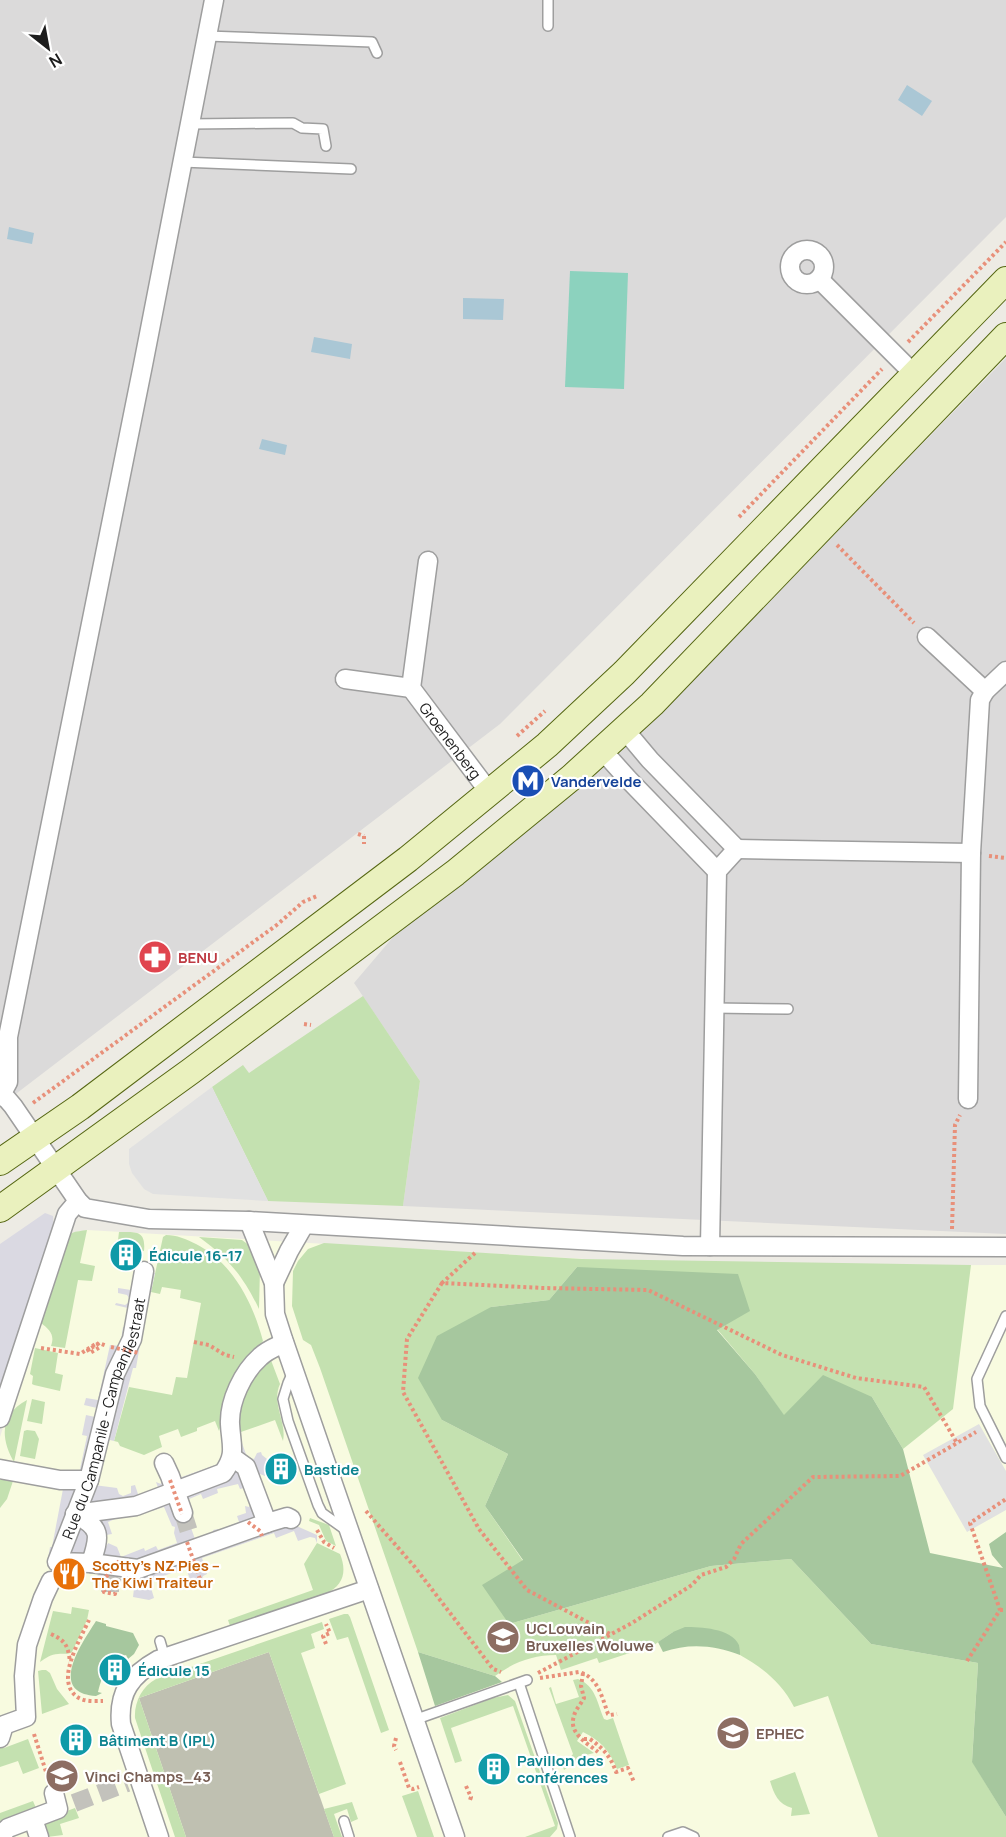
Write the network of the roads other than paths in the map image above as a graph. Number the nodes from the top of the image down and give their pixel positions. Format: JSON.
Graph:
{"nodes":[{"id":1,"x":214,"y":0,"type":"edge"},
{"id":2,"x":548,"y":0,"type":"edge"},
{"id":3,"x":548,"y":26,"type":"dead end"},
{"id":4,"x":207,"y":36,"type":"junction"},
{"id":5,"x":377,"y":52,"type":"dead end"},
{"id":6,"x":189,"y":124,"type":"junction"},
{"id":7,"x":326,"y":146,"type":"dead end"},
{"id":8,"x":182,"y":162,"type":"junction"},
{"id":9,"x":351,"y":170,"type":"dead end"},
{"id":10,"x":819,"y":279,"type":"dead end"},
{"id":11,"x":1006,"y":280,"type":"edge"},
{"id":12,"x":1006,"y":336,"type":"edge"},
{"id":13,"x":915,"y":375,"type":"junction"},
{"id":14,"x":834,"y":458,"type":"junction"},
{"id":15,"x":864,"y":485,"type":"junction"},
{"id":16,"x":428,"y":561,"type":"dead end"},
{"id":17,"x":927,"y":637,"type":"road end"},
{"id":18,"x":1006,"y":671,"type":"edge"},
{"id":19,"x":345,"y":679,"type":"dead end"},
{"id":20,"x":411,"y":688,"type":"junction"},
{"id":21,"x":986,"y":691,"type":"junction"},
{"id":22,"x":624,"y":729,"type":"junction"},
{"id":23,"x":602,"y":750,"type":"junction"},
{"id":24,"x":490,"y":793,"type":"junction"},
{"id":25,"x":737,"y":849,"type":"junction"},
{"id":26,"x":971,"y":853,"type":"junction"},
{"id":27,"x":717,"y":871,"type":"junction"},
{"id":28,"x":714,"y":1008,"type":"junction"},
{"id":29,"x":788,"y":1008,"type":"dead end"},
{"id":30,"x":4,"y":1042,"type":"edge"},
{"id":31,"x":0,"y":1095,"type":"edge"},
{"id":32,"x":968,"y":1099,"type":"road end"},
{"id":33,"x":35,"y":1138,"type":"junction"},
{"id":34,"x":0,"y":1162,"type":"edge"},
{"id":35,"x":56,"y":1169,"type":"junction"},
{"id":36,"x":78,"y":1201,"type":"junction"},
{"id":37,"x":0,"y":1209,"type":"edge"},
{"id":38,"x":249,"y":1221,"type":"junction"},
{"id":39,"x":304,"y":1225,"type":"junction"},
{"id":40,"x":710,"y":1246,"type":"junction"},
{"id":41,"x":1006,"y":1247,"type":"edge"},
{"id":42,"x":144,"y":1271,"type":"dead end"},
{"id":43,"x":274,"y":1283,"type":"junction"},
{"id":44,"x":1006,"y":1316,"type":"edge"},
{"id":45,"x":284,"y":1343,"type":"junction"},
{"id":46,"x":294,"y":1370,"type":"junction"},
{"id":47,"x":0,"y":1418,"type":"edge"},
{"id":48,"x":299,"y":1453,"type":"junction"},
{"id":49,"x":232,"y":1457,"type":"junction"},
{"id":50,"x":289,"y":1458,"type":"dead end"},
{"id":51,"x":1006,"y":1458,"type":"edge"},
{"id":52,"x":0,"y":1469,"type":"edge"},
{"id":53,"x":170,"y":1478,"type":"junction"},
{"id":54,"x":88,"y":1480,"type":"junction"},
{"id":55,"x":317,"y":1502,"type":"junction"},
{"id":56,"x":306,"y":1507,"type":"dead end"},
{"id":57,"x":182,"y":1513,"type":"tunnel mouth"},
{"id":58,"x":75,"y":1514,"type":"junction"},
{"id":59,"x":291,"y":1519,"type":"dead end"},
{"id":60,"x":254,"y":1527,"type":"junction"},
{"id":61,"x":350,"y":1533,"type":"junction"},
{"id":62,"x":91,"y":1563,"type":"junction"},
{"id":63,"x":51,"y":1581,"type":"dead end"},
{"id":64,"x":369,"y":1589,"type":"junction"},
{"id":65,"x":414,"y":1720,"type":"junction"},
{"id":66,"x":4,"y":1740,"type":"edge"},
{"id":67,"x":62,"y":1802,"type":"tunnel mouth"},
{"id":68,"x":33,"y":1819,"type":"junction"},
{"id":69,"x":344,"y":1821,"type":"dead end"},
{"id":70,"x":0,"y":1836,"type":"edge"},
{"id":71,"x":39,"y":1837,"type":"edge"},
{"id":72,"x":159,"y":1837,"type":"edge"},
{"id":73,"x":350,"y":1837,"type":"edge"},
{"id":74,"x":455,"y":1837,"type":"edge"},
{"id":75,"x":570,"y":1837,"type":"edge"},
{"id":76,"x":668,"y":1837,"type":"edge"},
{"id":77,"x":694,"y":1837,"type":"edge"}],
"edges":[{"from":1,"to":4,"type":"street"},
{"from":2,"to":3,"type":"lane"},
{"from":4,"to":5,"type":"lane"},
{"from":4,"to":6,"type":"street"},
{"from":6,"to":7,"type":"lane"},
{"from":6,"to":8,"type":"street"},
{"from":8,"to":9,"type":"lane"},
{"from":8,"to":30,"type":"street"},
{"from":10,"to":13,"type":"street"},
{"from":11,"to":13,"type":"main road"},
{"from":12,"to":15,"type":"main road"},
{"from":13,"to":14,"type":"main road"},
{"from":14,"to":15,"type":"main road"},
{"from":14,"to":24,"type":"main road"},
{"from":15,"to":22,"type":"main road"},
{"from":16,"to":20,"type":"street","name":"Groenenberg"},
{"from":17,"to":21,"type":"street"},
{"from":18,"to":21,"type":"street"},
{"from":19,"to":20,"type":"street","name":"Groenenberg"},
{"from":20,"to":24,"type":"street","name":"Groenenberg"},
{"from":21,"to":26,"type":"street"},
{"from":22,"to":23,"type":"main road"},
{"from":22,"to":25,"type":"street"},
{"from":23,"to":27,"type":"street"},
{"from":23,"to":35,"type":"main road"},
{"from":24,"to":33,"type":"main road"},
{"from":25,"to":26,"type":"street"},
{"from":25,"to":27,"type":"street"},
{"from":26,"to":32,"type":"street"},
{"from":27,"to":28,"type":"street"},
{"from":28,"to":29,"type":"lane"},
{"from":28,"to":40,"type":"street"},
{"from":30,"to":31,"type":"street"},
{"from":31,"to":33,"type":"street"},
{"from":33,"to":34,"type":"main road"},
{"from":33,"to":35,"type":"street"},
{"from":35,"to":36,"type":"street"},
{"from":35,"to":37,"type":"main road"},
{"from":36,"to":38,"type":"street"},
{"from":36,"to":47,"type":"street"},
{"from":38,"to":39,"type":"street"},
{"from":38,"to":43,"type":"street"},
{"from":39,"to":40,"type":"street"},
{"from":39,"to":43,"type":"street"},
{"from":40,"to":41,"type":"street"},
{"from":42,"to":54,"type":"street","name":"Rue du Campanile - Campanilestraat"},
{"from":43,"to":45,"type":"street"},
{"from":44,"to":51,"type":"lane"},
{"from":45,"to":46,"type":"street"},
{"from":45,"to":49,"type":"street"},
{"from":46,"to":48,"type":"lane"},
{"from":46,"to":61,"type":"street"},
{"from":48,"to":50,"type":"lane"},
{"from":48,"to":55,"type":"lane"},
{"from":49,"to":53,"type":"street"},
{"from":49,"to":60,"type":"street"},
{"from":52,"to":54,"type":"street"},
{"from":53,"to":57,"type":"street"},
{"from":53,"to":58,"type":"street"},
{"from":54,"to":58,"type":"street","name":"Rue du Campanile - Campanilestraat"},
{"from":55,"to":56,"type":"lane"},
{"from":55,"to":61,"type":"lane"},
{"from":58,"to":62,"type":"street"},
{"from":58,"to":62,"type":"street","name":"Rue du Campanile - Campanilestraat"},
{"from":59,"to":60,"type":"street"},
{"from":60,"to":62,"type":"street"},
{"from":61,"to":64,"type":"street"},
{"from":63,"to":66,"type":"street"},
{"from":64,"to":65,"type":"street"},
{"from":64,"to":72,"type":"street"},
{"from":65,"to":74,"type":"street"},
{"from":65,"to":75,"type":"lane"},
{"from":67,"to":68,"type":"street"},
{"from":68,"to":70,"type":"street"},
{"from":68,"to":71,"type":"street"},
{"from":69,"to":73,"type":"lane"},
{"from":76,"to":77,"type":"lane"}]}
